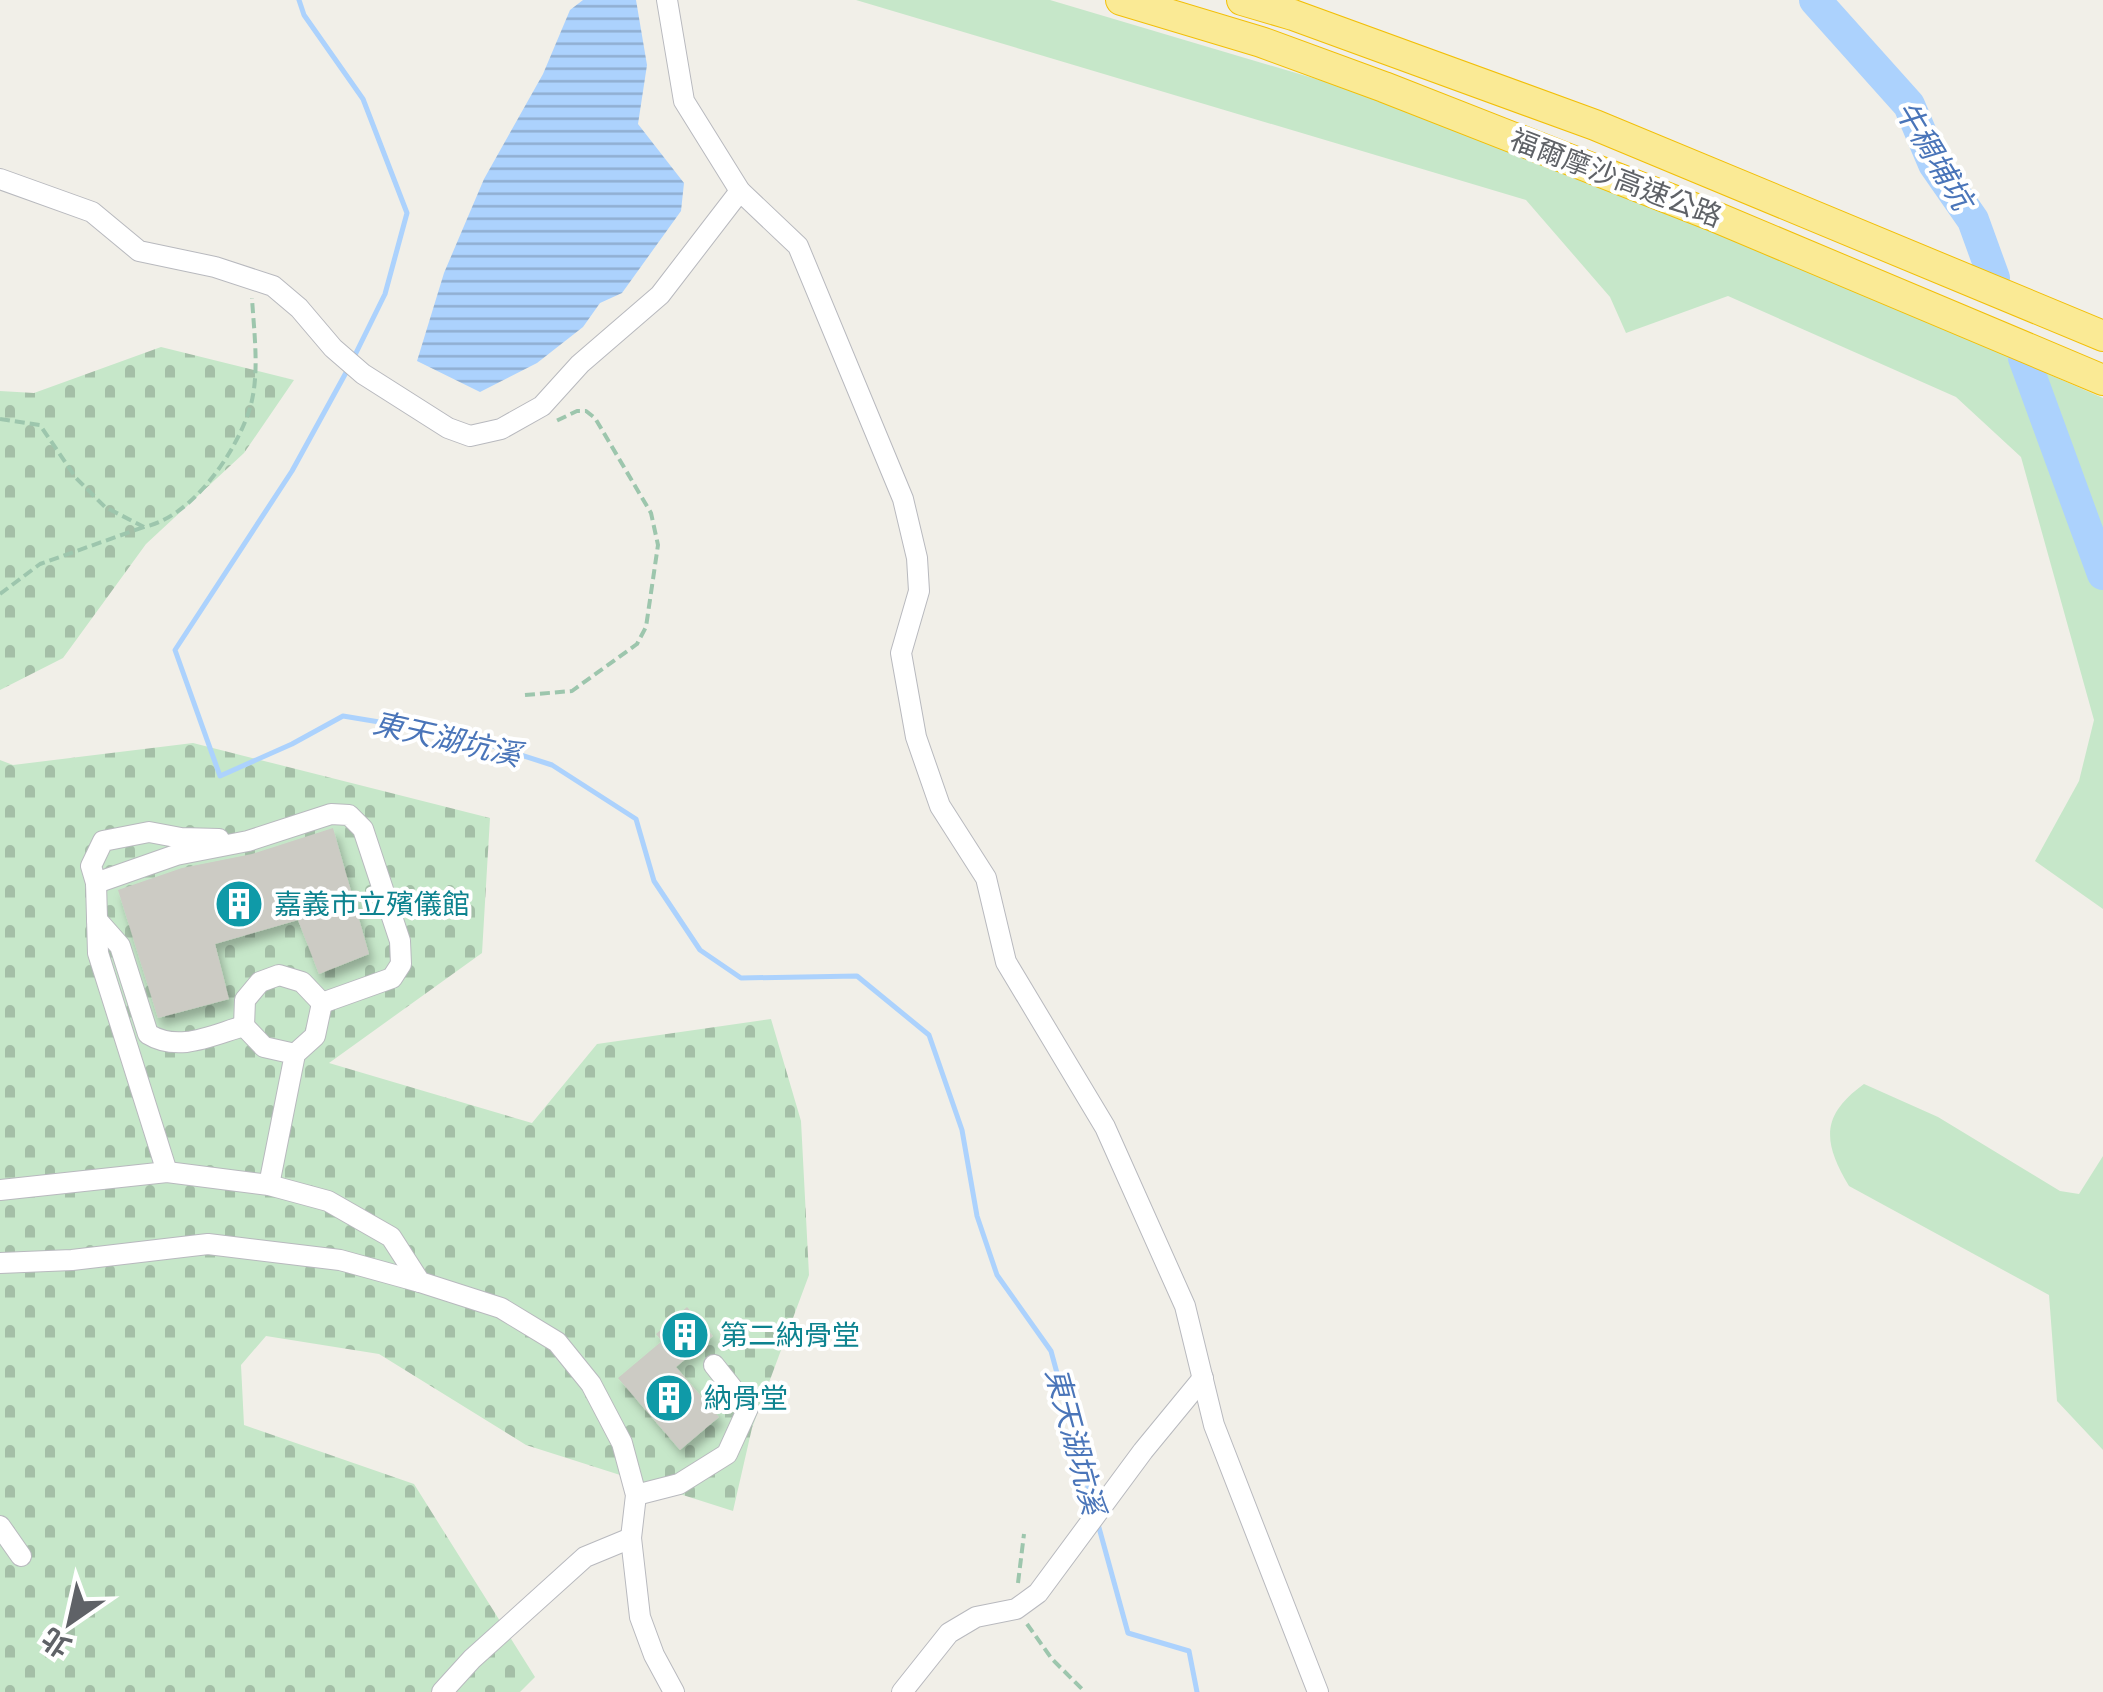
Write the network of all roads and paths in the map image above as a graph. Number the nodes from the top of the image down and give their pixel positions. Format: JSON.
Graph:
{"nodes":[{"id":1,"x":666,"y":0,"type":"edge"},
{"id":2,"x":1121,"y":0,"type":"edge"},
{"id":3,"x":1242,"y":0,"type":"edge"},
{"id":4,"x":0,"y":179,"type":"edge"},
{"id":5,"x":740,"y":191,"type":"junction"},
{"id":6,"x":252,"y":278,"type":"junction"},
{"id":7,"x":2103,"y":336,"type":"edge"},
{"id":8,"x":2103,"y":380,"type":"edge"},
{"id":9,"x":0,"y":420,"type":"edge"},
{"id":10,"x":549,"y":425,"type":"dead end"},
{"id":11,"x":144,"y":528,"type":"junction"},
{"id":12,"x":0,"y":594,"type":"edge"},
{"id":13,"x":525,"y":695,"type":"dead end"},
{"id":14,"x":248,"y":841,"type":"junction"},
{"id":15,"x":96,"y":883,"type":"junction"},
{"id":16,"x":97,"y":920,"type":"junction"},
{"id":17,"x":322,"y":1003,"type":"junction"},
{"id":18,"x":244,"y":1026,"type":"junction"},
{"id":19,"x":295,"y":1054,"type":"junction"},
{"id":20,"x":167,"y":1172,"type":"junction"},
{"id":21,"x":269,"y":1185,"type":"junction"},
{"id":22,"x":0,"y":1190,"type":"edge"},
{"id":23,"x":0,"y":1263,"type":"edge"},
{"id":24,"x":420,"y":1282,"type":"junction"},
{"id":25,"x":714,"y":1365,"type":"dead end"},
{"id":26,"x":1203,"y":1378,"type":"junction"},
{"id":27,"x":636,"y":1495,"type":"junction"},
{"id":28,"x":0,"y":1526,"type":"edge"},
{"id":29,"x":1024,"y":1534,"type":"dead end"},
{"id":30,"x":631,"y":1538,"type":"junction"},
{"id":31,"x":21,"y":1556,"type":"dead end"},
{"id":32,"x":1016,"y":1609,"type":"junction"},
{"id":33,"x":442,"y":1692,"type":"edge"},
{"id":34,"x":674,"y":1692,"type":"edge"},
{"id":35,"x":902,"y":1692,"type":"edge"},
{"id":36,"x":1085,"y":1692,"type":"edge"},
{"id":37,"x":1318,"y":1692,"type":"edge"}],
"edges":[{"from":1,"to":5,"type":"street"},
{"from":2,"to":8,"type":"highway","name":"福爾摩沙高速公路"},
{"from":3,"to":7,"type":"highway","name":"福爾摩沙高速公路"},
{"from":4,"to":6,"type":"street"},
{"from":5,"to":6,"type":"street"},
{"from":5,"to":26,"type":"street"},
{"from":6,"to":11,"type":"path"},
{"from":9,"to":11,"type":"path"},
{"from":10,"to":13,"type":"path"},
{"from":11,"to":12,"type":"path"},
{"from":14,"to":15,"type":"street"},
{"from":14,"to":15,"type":"street"},
{"from":14,"to":17,"type":"street"},
{"from":15,"to":16,"type":"street"},
{"from":16,"to":18,"type":"street"},
{"from":16,"to":20,"type":"street"},
{"from":17,"to":18,"type":"street"},
{"from":17,"to":19,"type":"street"},
{"from":18,"to":19,"type":"street"},
{"from":19,"to":21,"type":"street"},
{"from":20,"to":21,"type":"street"},
{"from":20,"to":22,"type":"street"},
{"from":21,"to":24,"type":"street"},
{"from":23,"to":24,"type":"street"},
{"from":24,"to":27,"type":"street"},
{"from":25,"to":27,"type":"street"},
{"from":26,"to":32,"type":"street"},
{"from":26,"to":37,"type":"street"},
{"from":27,"to":30,"type":"street"},
{"from":28,"to":31,"type":"street"},
{"from":29,"to":32,"type":"path"},
{"from":30,"to":33,"type":"street"},
{"from":30,"to":34,"type":"street"},
{"from":32,"to":35,"type":"street"},
{"from":32,"to":36,"type":"path"}]}
